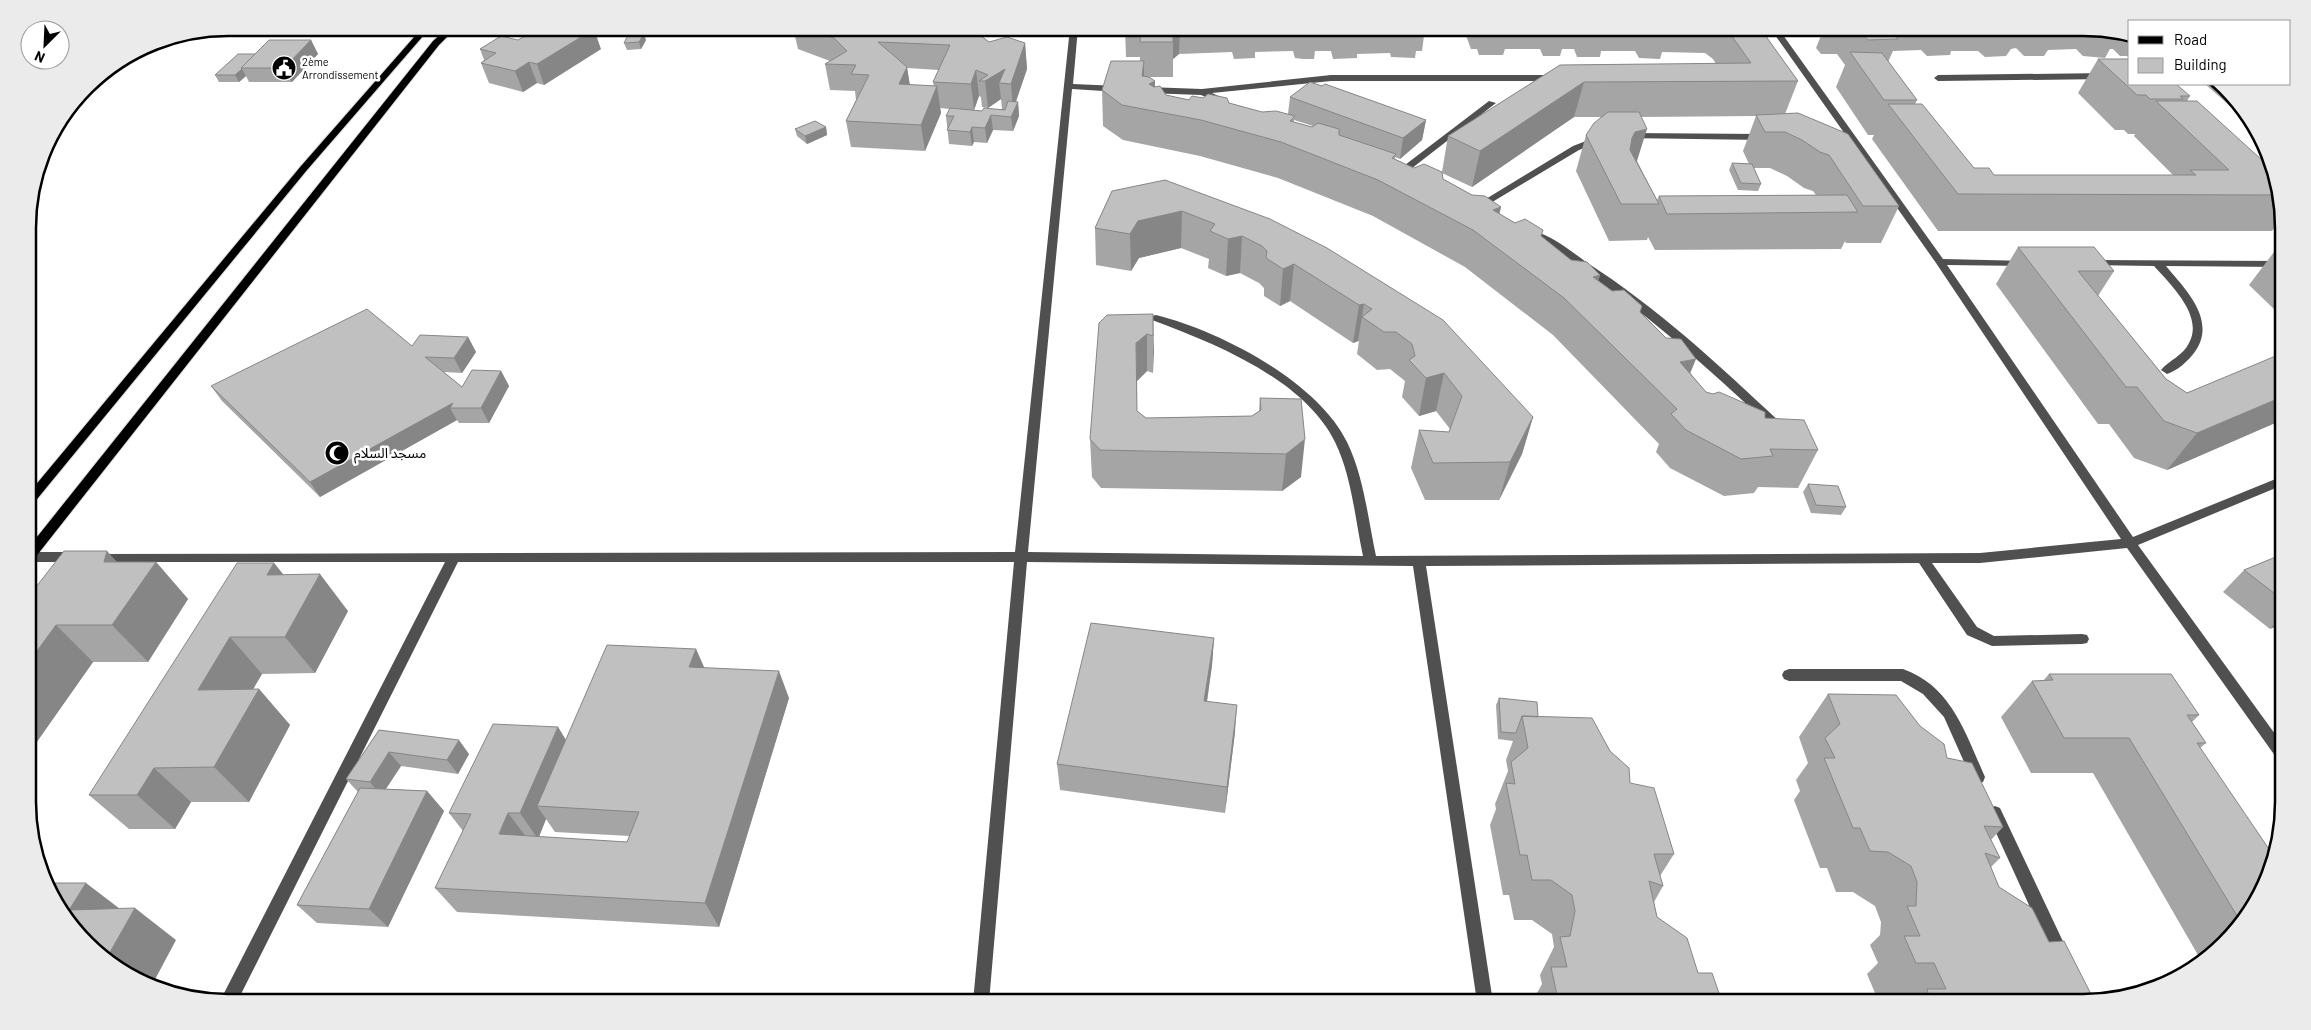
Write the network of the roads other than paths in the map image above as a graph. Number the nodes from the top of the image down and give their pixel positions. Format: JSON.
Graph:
{"nodes":[{"id":1,"x":417,"y":36,"type":"edge"},
{"id":2,"x":446,"y":36,"type":"edge"},
{"id":3,"x":1073,"y":36,"type":"edge"},
{"id":4,"x":1779,"y":36,"type":"edge"},
{"id":5,"x":1567,"y":78,"type":"edge"},
{"id":6,"x":1938,"y":78,"type":"dead end"},
{"id":7,"x":2128,"y":80,"type":"edge"},
{"id":8,"x":1068,"y":86,"type":"junction"},
{"id":9,"x":1202,"y":92,"type":"junction"},
{"id":10,"x":1492,"y":103,"type":"dead end"},
{"id":11,"x":1235,"y":106,"type":"edge"},
{"id":12,"x":1621,"y":136,"type":"edge"},
{"id":13,"x":1774,"y":137,"type":"edge"},
{"id":14,"x":1606,"y":138,"type":"edge"},
{"id":15,"x":1418,"y":176,"type":"edge"},
{"id":16,"x":1481,"y":205,"type":"edge"},
{"id":17,"x":1523,"y":228,"type":"edge"},
{"id":18,"x":1940,"y":262,"type":"junction"},
{"id":19,"x":2039,"y":263,"type":"edge"},
{"id":20,"x":2078,"y":263,"type":"edge"},
{"id":21,"x":2157,"y":263,"type":"junction"},
{"id":22,"x":2275,"y":264,"type":"edge"},
{"id":23,"x":1156,"y":318,"type":"dead end"},
{"id":24,"x":2167,"y":370,"type":"dead end"},
{"id":25,"x":1778,"y":427,"type":"edge"},
{"id":26,"x":2275,"y":483,"type":"edge"},
{"id":27,"x":36,"y":491,"type":"edge"},
{"id":28,"x":2130,"y":543,"type":"junction"},
{"id":29,"x":36,"y":547,"type":"edge"},
{"id":30,"x":36,"y":556,"type":"edge"},
{"id":31,"x":454,"y":557,"type":"junction"},
{"id":32,"x":1021,"y":557,"type":"junction"},
{"id":33,"x":1922,"y":558,"type":"junction"},
{"id":34,"x":1418,"y":561,"type":"junction"},
{"id":35,"x":1370,"y":562,"type":"junction"},
{"id":36,"x":2082,"y":639,"type":"dead end"},
{"id":37,"x":1789,"y":675,"type":"dead end"},
{"id":38,"x":2275,"y":745,"type":"edge"},
{"id":39,"x":2066,"y":966,"type":"edge"},
{"id":40,"x":232,"y":994,"type":"edge"},
{"id":41,"x":983,"y":994,"type":"edge"},
{"id":42,"x":1484,"y":994,"type":"edge"}],
"edges":[{"from":1,"to":27,"type":"main road"},
{"from":2,"to":29,"type":"main road"},
{"from":3,"to":8,"type":"street"},
{"from":4,"to":18,"type":"street"},
{"from":5,"to":9,"type":"street"},
{"from":6,"to":7,"type":"street"},
{"from":8,"to":9,"type":"street"},
{"from":8,"to":32,"type":"street"},
{"from":9,"to":11,"type":"street"},
{"from":10,"to":15,"type":"street"},
{"from":12,"to":13,"type":"street"},
{"from":14,"to":16,"type":"street"},
{"from":17,"to":25,"type":"street"},
{"from":18,"to":19,"type":"street"},
{"from":18,"to":28,"type":"street"},
{"from":20,"to":21,"type":"street"},
{"from":21,"to":22,"type":"street"},
{"from":21,"to":24,"type":"street"},
{"from":23,"to":35,"type":"street"},
{"from":26,"to":28,"type":"street"},
{"from":28,"to":33,"type":"street"},
{"from":28,"to":38,"type":"street"},
{"from":30,"to":31,"type":"street"},
{"from":31,"to":32,"type":"street"},
{"from":31,"to":40,"type":"street"},
{"from":32,"to":35,"type":"street"},
{"from":32,"to":41,"type":"street"},
{"from":33,"to":34,"type":"street"},
{"from":33,"to":36,"type":"street"},
{"from":34,"to":35,"type":"street"},
{"from":34,"to":42,"type":"street"},
{"from":37,"to":39,"type":"street"}]}
